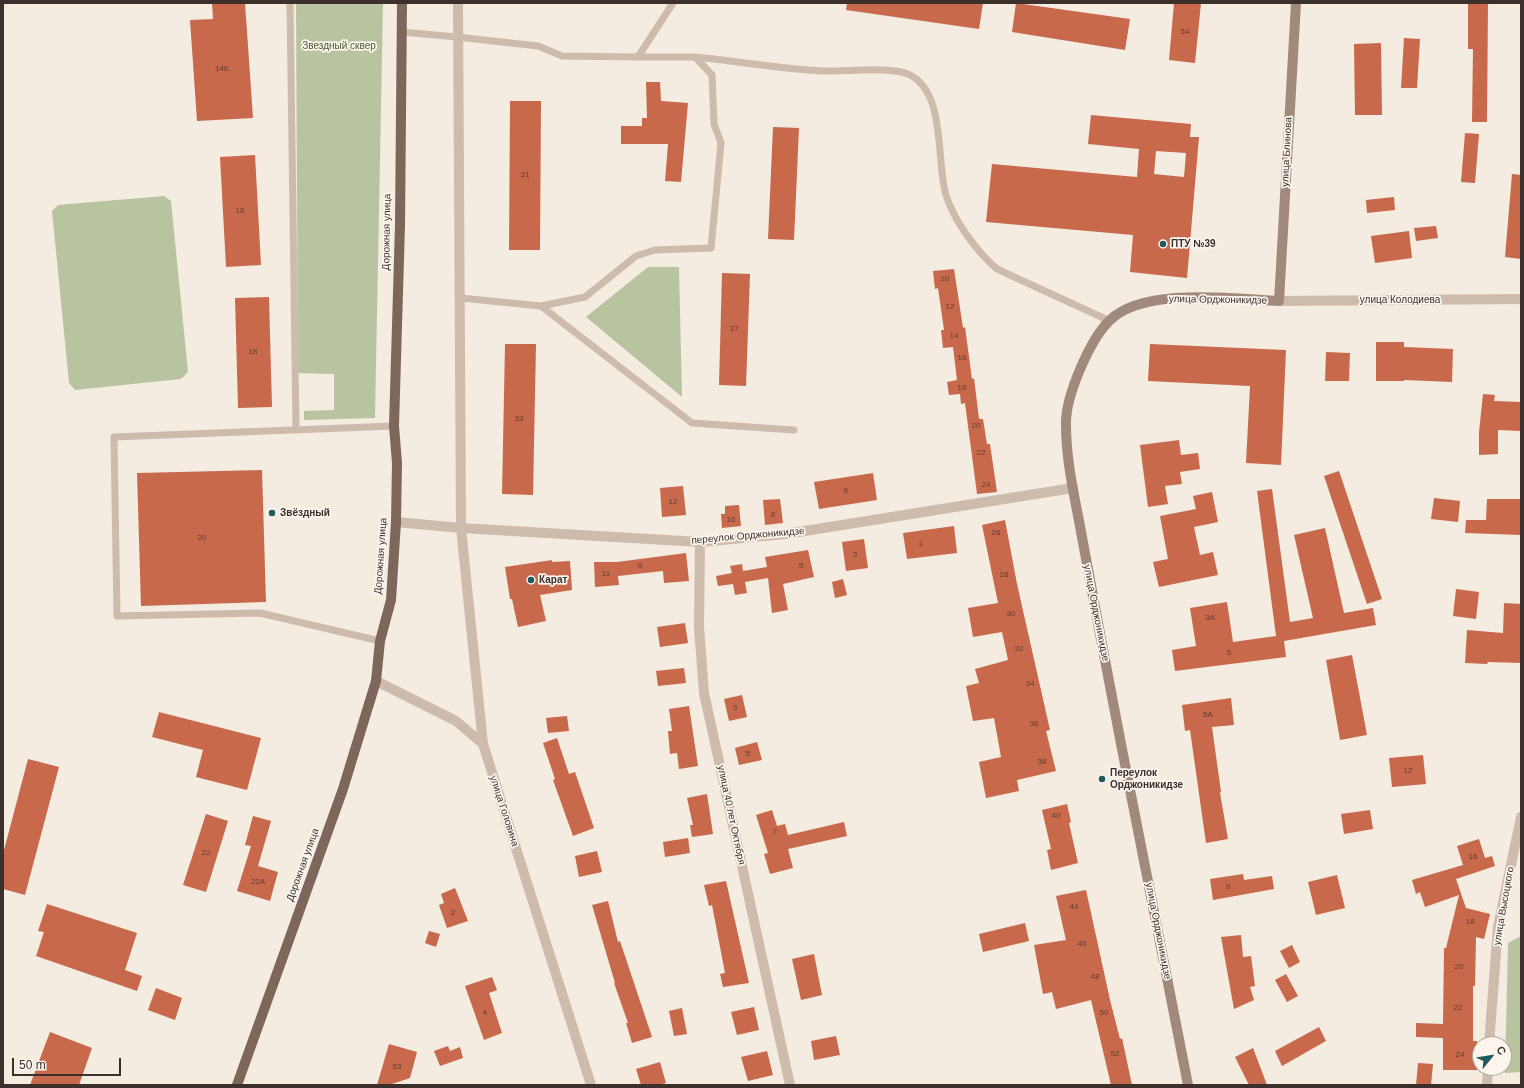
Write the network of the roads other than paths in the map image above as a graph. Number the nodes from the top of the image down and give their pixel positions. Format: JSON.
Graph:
{"nodes":[{"id":1,"x":290,"y":3,"type":"edge"},
{"id":2,"x":402,"y":3,"type":"edge"},
{"id":3,"x":458,"y":3,"type":"edge"},
{"id":4,"x":673,"y":3,"type":"edge"},
{"id":5,"x":1296,"y":3,"type":"edge"},
{"id":6,"x":402,"y":32,"type":"junction"},
{"id":7,"x":457,"y":36,"type":"junction"},
{"id":8,"x":638,"y":57,"type":"junction"},
{"id":9,"x":696,"y":57,"type":"junction"},
{"id":10,"x":461,"y":298,"type":"junction"},
{"id":11,"x":1521,"y":299,"type":"edge"},
{"id":12,"x":1279,"y":301,"type":"junction"},
{"id":13,"x":540,"y":306,"type":"junction"},
{"id":14,"x":1110,"y":321,"type":"junction"},
{"id":15,"x":394,"y":426,"type":"junction"},
{"id":16,"x":296,"y":430,"type":"junction"},
{"id":17,"x":794,"y":430,"type":"dead end"},
{"id":18,"x":1073,"y":488,"type":"junction"},
{"id":19,"x":396,"y":522,"type":"junction"},
{"id":20,"x":461,"y":528,"type":"junction"},
{"id":21,"x":700,"y":542,"type":"junction"},
{"id":22,"x":380,"y":641,"type":"junction"},
{"id":23,"x":376,"y":681,"type":"junction"},
{"id":24,"x":483,"y":744,"type":"junction"},
{"id":25,"x":1521,"y":817,"type":"edge"},
{"id":26,"x":1490,"y":1036,"type":"edge"},
{"id":27,"x":237,"y":1085,"type":"edge"},
{"id":28,"x":591,"y":1085,"type":"edge"},
{"id":29,"x":790,"y":1085,"type":"edge"},
{"id":30,"x":1188,"y":1085,"type":"edge"}],
"edges":[{"from":1,"to":16,"type":"lane"},
{"from":2,"to":6,"type":"main road","name":"Дорожная улица"},
{"from":3,"to":7,"type":"street","name":"улица Головина"},
{"from":4,"to":8,"type":"lane"},
{"from":5,"to":12,"type":"main road","name":"улица Блинова"},
{"from":6,"to":7,"type":"lane"},
{"from":6,"to":15,"type":"main road","name":"Дорожная улица"},
{"from":7,"to":8,"type":"lane"},
{"from":7,"to":10,"type":"street","name":"улица Головина"},
{"from":8,"to":9,"type":"lane"},
{"from":9,"to":13,"type":"lane"},
{"from":9,"to":14,"type":"lane"},
{"from":10,"to":13,"type":"lane"},
{"from":10,"to":20,"type":"street","name":"улица Головина"},
{"from":11,"to":12,"type":"street","name":"улица Колодиева"},
{"from":12,"to":14,"type":"main road","name":"улица Орджоникидзе"},
{"from":13,"to":17,"type":"lane"},
{"from":14,"to":18,"type":"main road","name":"улица Орджоникидзе"},
{"from":15,"to":16,"type":"lane"},
{"from":15,"to":19,"type":"main road","name":"Дорожная улица"},
{"from":16,"to":22,"type":"lane"},
{"from":18,"to":21,"type":"street","name":"переулок Орджоникидзе"},
{"from":18,"to":30,"type":"main road","name":"улица Орджоникидзе"},
{"from":19,"to":20,"type":"street","name":"переулок Орджоникидзе"},
{"from":19,"to":22,"type":"main road","name":"Дорожная улица"},
{"from":20,"to":21,"type":"street","name":"переулок Орджоникидзе"},
{"from":20,"to":24,"type":"street","name":"улица Головина"},
{"from":21,"to":29,"type":"street","name":"улица 40 лет Октября"},
{"from":22,"to":23,"type":"main road","name":"Дорожная улица"},
{"from":23,"to":24,"type":"street"},
{"from":23,"to":27,"type":"main road","name":"Дорожная улица"},
{"from":24,"to":28,"type":"street","name":"улица Головина"},
{"from":25,"to":26,"type":"street","name":"улица Высоцкого"}]}
